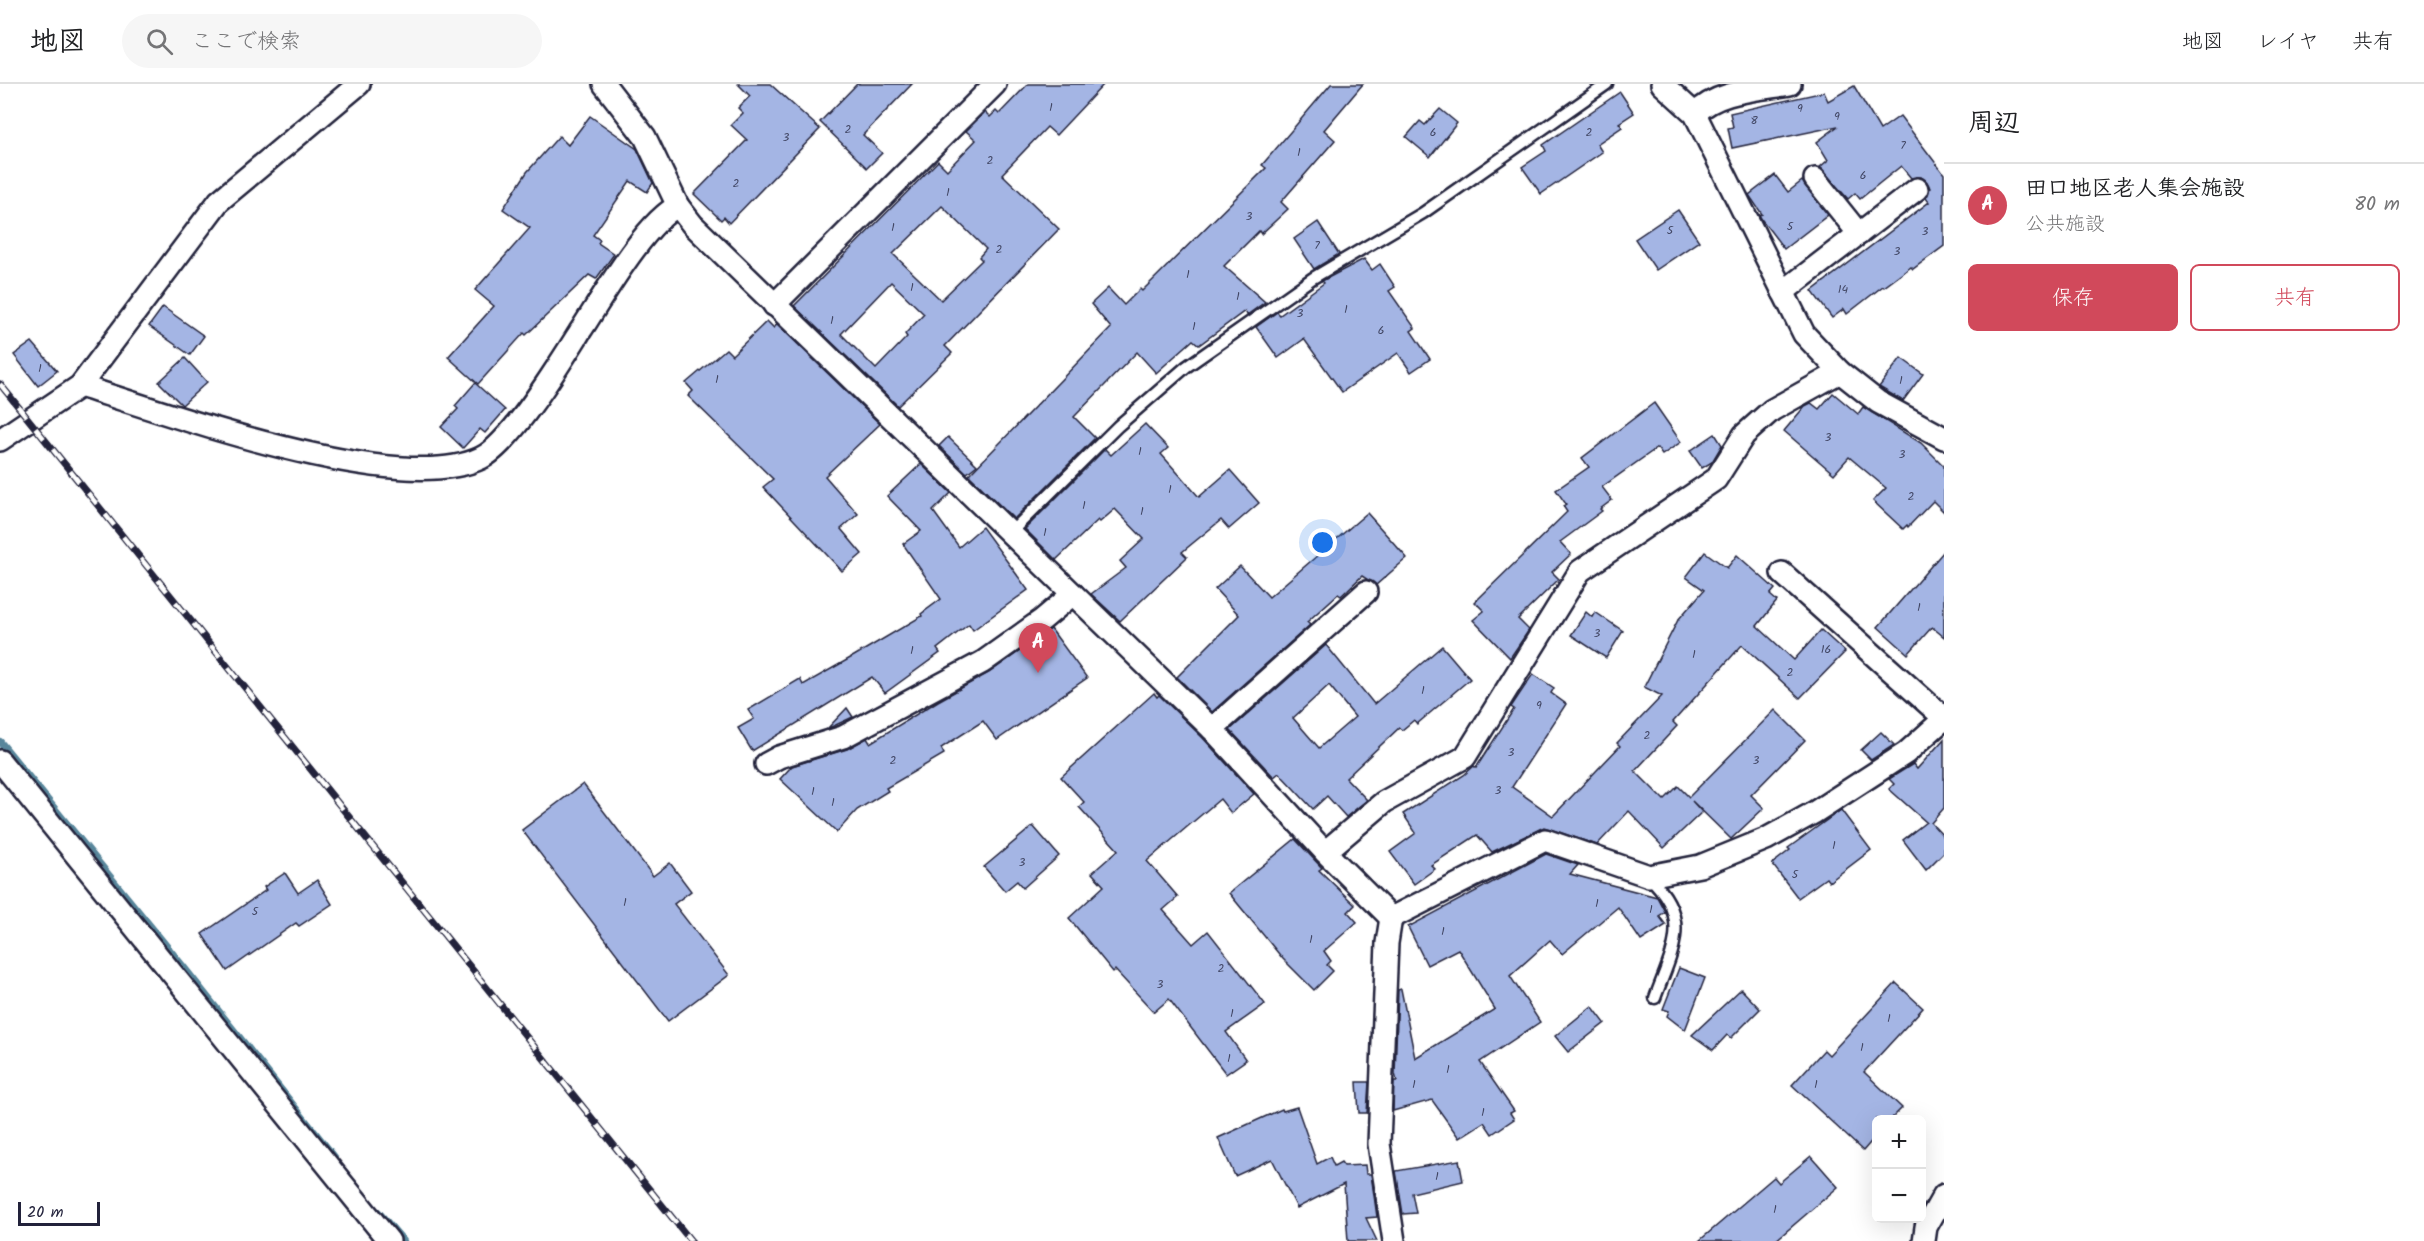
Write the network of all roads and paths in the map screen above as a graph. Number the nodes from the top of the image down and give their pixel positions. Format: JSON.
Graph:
{"nodes":[{"id":1,"x":358,"y":84,"type":"edge"},
{"id":2,"x":604,"y":84,"type":"edge"},
{"id":3,"x":995,"y":84,"type":"edge"},
{"id":4,"x":1606,"y":84,"type":"edge"},
{"id":5,"x":1662,"y":84,"type":"edge"},
{"id":6,"x":1790,"y":84,"type":"edge"},
{"id":7,"x":1695,"y":114,"type":"junction"},
{"id":8,"x":1815,"y":179,"type":"dead end"},
{"id":9,"x":1917,"y":189,"type":"dead end"},
{"id":10,"x":678,"y":206,"type":"junction"},
{"id":11,"x":1859,"y":234,"type":"junction"},
{"id":12,"x":1783,"y":292,"type":"junction"},
{"id":13,"x":774,"y":305,"type":"junction"},
{"id":14,"x":1840,"y":372,"type":"junction"},
{"id":15,"x":80,"y":386,"type":"junction"},
{"id":16,"x":1944,"y":438,"type":"edge"},
{"id":17,"x":0,"y":440,"type":"edge"},
{"id":18,"x":1009,"y":534,"type":"junction"},
{"id":19,"x":1782,"y":573,"type":"dead end"},
{"id":20,"x":1366,"y":592,"type":"dead end"},
{"id":21,"x":1072,"y":594,"type":"junction"},
{"id":22,"x":1944,"y":718,"type":"edge"},
{"id":23,"x":1212,"y":729,"type":"junction"},
{"id":24,"x":0,"y":761,"type":"edge"},
{"id":25,"x":766,"y":764,"type":"dead end"},
{"id":26,"x":1324,"y":852,"type":"junction"},
{"id":27,"x":1649,"y":876,"type":"junction"},
{"id":28,"x":1391,"y":918,"type":"junction"},
{"id":29,"x":1655,"y":998,"type":"dead end"},
{"id":30,"x":1944,"y":1194,"type":"edge"},
{"id":31,"x":389,"y":1241,"type":"edge"},
{"id":32,"x":1394,"y":1241,"type":"edge"},
{"id":33,"x":1924,"y":1241,"type":"edge"}],
"edges":[{"from":1,"to":15,"type":"street"},
{"from":2,"to":10,"type":"street"},
{"from":3,"to":13,"type":"street"},
{"from":4,"to":18,"type":"lane"},
{"from":5,"to":7,"type":"street"},
{"from":6,"to":7,"type":"street"},
{"from":7,"to":12,"type":"street"},
{"from":8,"to":11,"type":"street"},
{"from":9,"to":11,"type":"street"},
{"from":10,"to":13,"type":"street"},
{"from":10,"to":15,"type":"street"},
{"from":11,"to":12,"type":"street"},
{"from":12,"to":14,"type":"street"},
{"from":13,"to":18,"type":"street"},
{"from":14,"to":16,"type":"street"},
{"from":14,"to":26,"type":"street"},
{"from":15,"to":17,"type":"street"},
{"from":18,"to":21,"type":"street"},
{"from":19,"to":22,"type":"street"},
{"from":20,"to":23,"type":"street"},
{"from":21,"to":23,"type":"street"},
{"from":21,"to":25,"type":"street"},
{"from":22,"to":27,"type":"street"},
{"from":23,"to":26,"type":"street"},
{"from":24,"to":31,"type":"street"},
{"from":26,"to":28,"type":"street"},
{"from":27,"to":28,"type":"street"},
{"from":27,"to":29,"type":"lane"},
{"from":28,"to":32,"type":"street"},
{"from":30,"to":33,"type":"street"}]}
